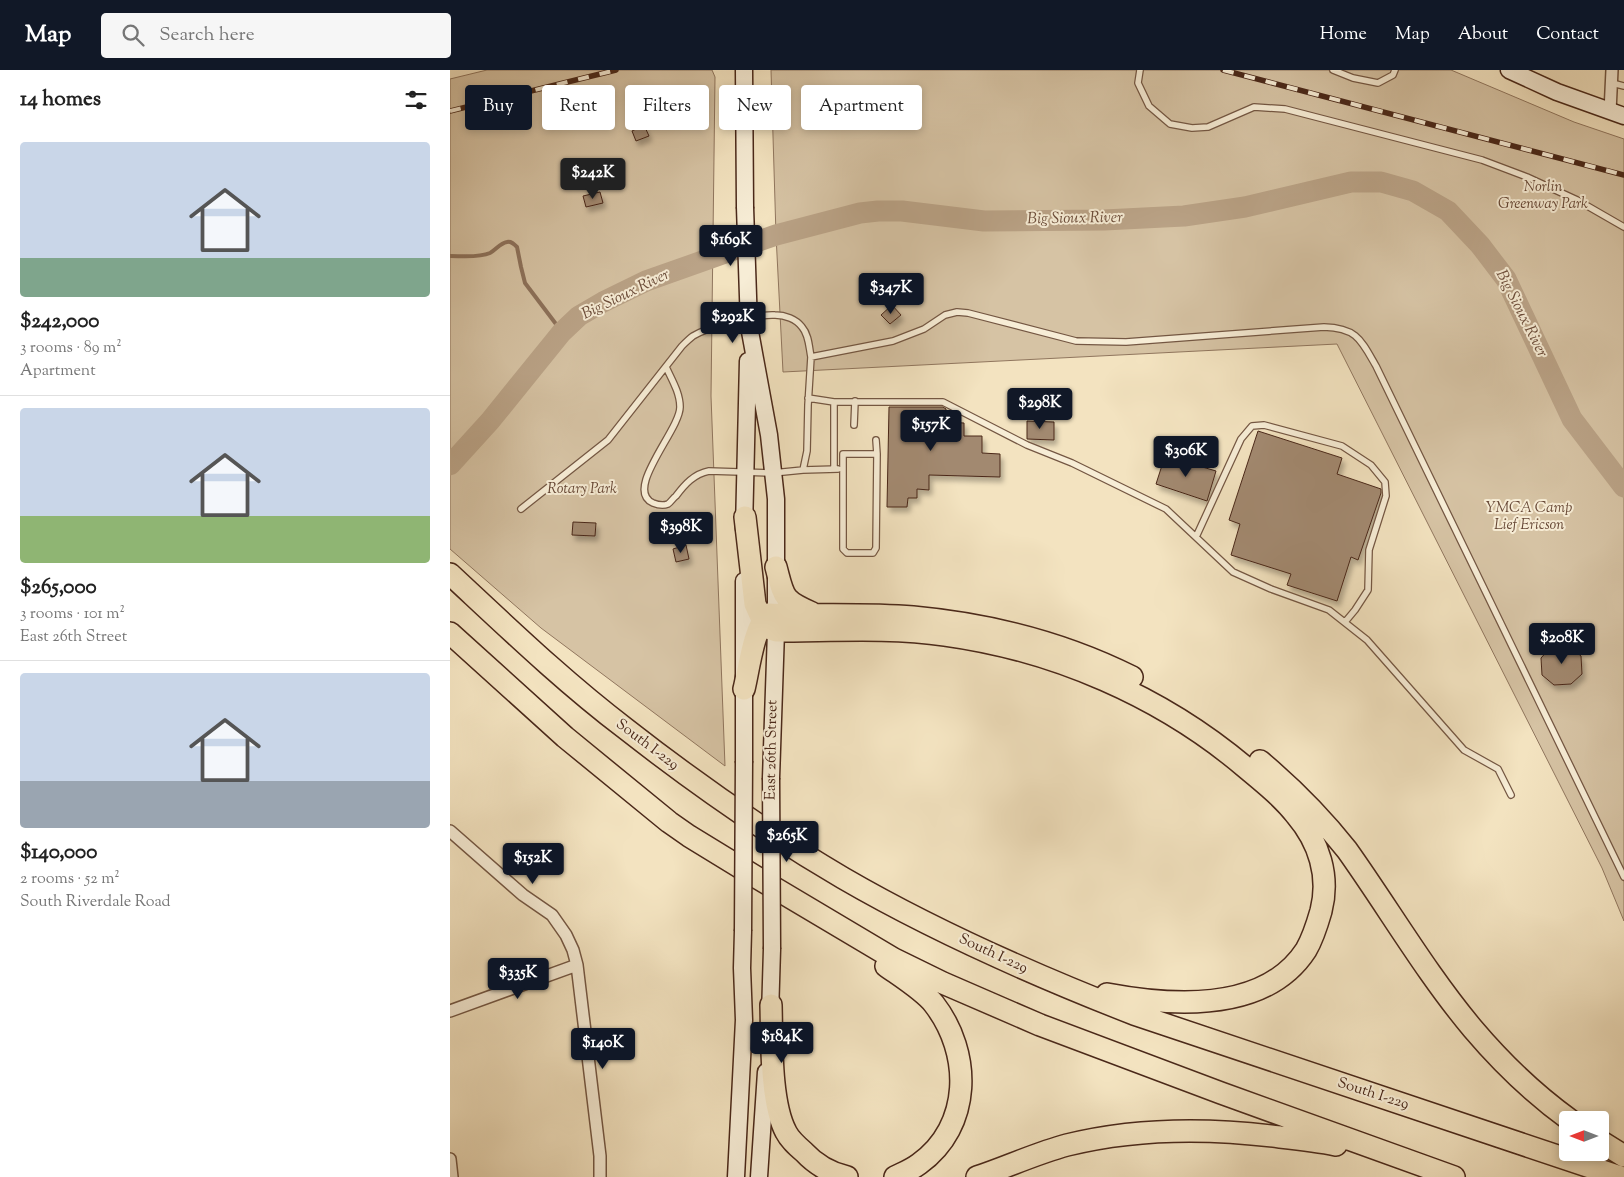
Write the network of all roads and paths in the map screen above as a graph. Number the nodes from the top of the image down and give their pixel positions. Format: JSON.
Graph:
{"nodes":[{"id":1,"x":744,"y":70,"type":"edge"},
{"id":2,"x":750,"y":70,"type":"edge"},
{"id":3,"x":1140,"y":70,"type":"edge"},
{"id":4,"x":1333,"y":70,"type":"edge"},
{"id":5,"x":1395,"y":70,"type":"edge"},
{"id":6,"x":1509,"y":70,"type":"edge"},
{"id":7,"x":1612,"y":70,"type":"edge"},
{"id":8,"x":1612,"y":83,"type":"junction"},
{"id":9,"x":1624,"y":86,"type":"edge"},
{"id":10,"x":1617,"y":114,"type":"edge"},
{"id":11,"x":744,"y":148,"type":"junction"},
{"id":12,"x":1624,"y":227,"type":"edge"},
{"id":13,"x":748,"y":326,"type":"junction"},
{"id":14,"x":811,"y":357,"type":"junction"},
{"id":15,"x":666,"y":367,"type":"junction"},
{"id":16,"x":808,"y":398,"type":"junction"},
{"id":17,"x":855,"y":401,"type":"junction"},
{"id":18,"x":834,"y":402,"type":"junction"},
{"id":19,"x":854,"y":425,"type":"dead end"},
{"id":20,"x":876,"y":440,"type":"dead end"},
{"id":21,"x":877,"y":454,"type":"junction"},
{"id":22,"x":843,"y":468,"type":"junction"},
{"id":23,"x":834,"y":469,"type":"junction"},
{"id":24,"x":803,"y":470,"type":"junction"},
{"id":25,"x":746,"y":473,"type":"junction"},
{"id":26,"x":773,"y":473,"type":"junction"},
{"id":27,"x":520,"y":509,"type":"dead end"},
{"id":28,"x":745,"y":517,"type":"junction"},
{"id":29,"x":1196,"y":537,"type":"junction"},
{"id":30,"x":776,"y":567,"type":"junction"},
{"id":31,"x":454,"y":578,"type":"edge"},
{"id":32,"x":825,"y":615,"type":"junction"},
{"id":33,"x":771,"y":622,"type":"junction"},
{"id":34,"x":1344,"y":622,"type":"junction"},
{"id":35,"x":450,"y":633,"type":"edge"},
{"id":36,"x":744,"y":690,"type":"junction"},
{"id":37,"x":1511,"y":795,"type":"dead end"},
{"id":38,"x":450,"y":831,"type":"edge"},
{"id":39,"x":1624,"y":877,"type":"edge"},
{"id":40,"x":808,"y":908,"type":"junction"},
{"id":41,"x":577,"y":965,"type":"junction"},
{"id":42,"x":1014,"y":965,"type":"junction"},
{"id":43,"x":771,"y":1005,"type":"junction"},
{"id":44,"x":450,"y":1011,"type":"edge"},
{"id":45,"x":1559,"y":1111,"type":"edge"},
{"id":46,"x":1609,"y":1147,"type":"edge"},
{"id":47,"x":1624,"y":1156,"type":"edge"},
{"id":48,"x":450,"y":1159,"type":"edge"},
{"id":49,"x":900,"y":1174,"type":"edge"},
{"id":50,"x":1445,"y":1174,"type":"edge"},
{"id":51,"x":452,"y":1177,"type":"edge"},
{"id":52,"x":600,"y":1177,"type":"edge"},
{"id":53,"x":736,"y":1177,"type":"edge"},
{"id":54,"x":759,"y":1177,"type":"edge"},
{"id":55,"x":847,"y":1177,"type":"edge"},
{"id":56,"x":877,"y":1177,"type":"edge"},
{"id":57,"x":978,"y":1177,"type":"edge"},
{"id":58,"x":1620,"y":1177,"type":"edge"}],
"edges":[{"from":1,"to":11,"type":"main road","name":"East 26th Street"},
{"from":2,"to":11,"type":"main road"},
{"from":3,"to":12,"type":"lane"},
{"from":4,"to":5,"type":"lane"},
{"from":6,"to":10,"type":"main road"},
{"from":7,"to":8,"type":"street"},
{"from":8,"to":9,"type":"lane"},
{"from":8,"to":10,"type":"street"},
{"from":11,"to":13,"type":"main road","name":"East 26th Street","bridge":true},
{"from":13,"to":25,"type":"main road","name":"East 26th Street"},
{"from":13,"to":26,"type":"main road","name":"East 26th Street"},
{"from":14,"to":15,"type":"lane"},
{"from":14,"to":16,"type":"lane"},
{"from":14,"to":39,"type":"lane"},
{"from":15,"to":25,"type":"lane"},
{"from":15,"to":27,"type":"lane"},
{"from":16,"to":18,"type":"lane"},
{"from":16,"to":24,"type":"lane"},
{"from":17,"to":18,"type":"lane"},
{"from":17,"to":19,"type":"lane"},
{"from":17,"to":29,"type":"lane"},
{"from":18,"to":23,"type":"lane"},
{"from":20,"to":21,"type":"lane"},
{"from":21,"to":22,"type":"lane"},
{"from":21,"to":22,"type":"lane"},
{"from":22,"to":23,"type":"lane"},
{"from":23,"to":24,"type":"lane"},
{"from":24,"to":26,"type":"lane"},
{"from":25,"to":26,"type":"lane"},
{"from":25,"to":28,"type":"main road","name":"East 26th Street"},
{"from":26,"to":30,"type":"main road","name":"East 26th Street"},
{"from":28,"to":33,"type":"highway"},
{"from":28,"to":36,"type":"main road","name":"East 26th Street"},
{"from":29,"to":34,"type":"lane"},
{"from":29,"to":34,"type":"lane"},
{"from":30,"to":32,"type":"highway"},
{"from":30,"to":33,"type":"main road","name":"East 26th Street"},
{"from":31,"to":42,"type":"highway","name":"South I-229"},
{"from":32,"to":33,"type":"highway"},
{"from":32,"to":45,"type":"highway"},
{"from":33,"to":36,"type":"highway"},
{"from":33,"to":42,"type":"highway"},
{"from":33,"to":43,"type":"main road","name":"East 26th Street","bridge":true},
{"from":34,"to":37,"type":"lane"},
{"from":35,"to":40,"type":"highway"},
{"from":36,"to":53,"type":"main road","name":"East 26th Street","bridge":true},
{"from":38,"to":41,"type":"street"},
{"from":40,"to":49,"type":"highway"},
{"from":40,"to":50,"type":"highway"},
{"from":41,"to":44,"type":"street"},
{"from":41,"to":52,"type":"street"},
{"from":42,"to":58,"type":"highway","name":"South I-229"},
{"from":43,"to":54,"type":"main road","name":"East 26th Street"},
{"from":43,"to":55,"type":"highway"},
{"from":46,"to":47,"type":"highway"},
{"from":48,"to":51,"type":"street"},
{"from":49,"to":56,"type":"highway"},
{"from":50,"to":57,"type":"highway"}]}
